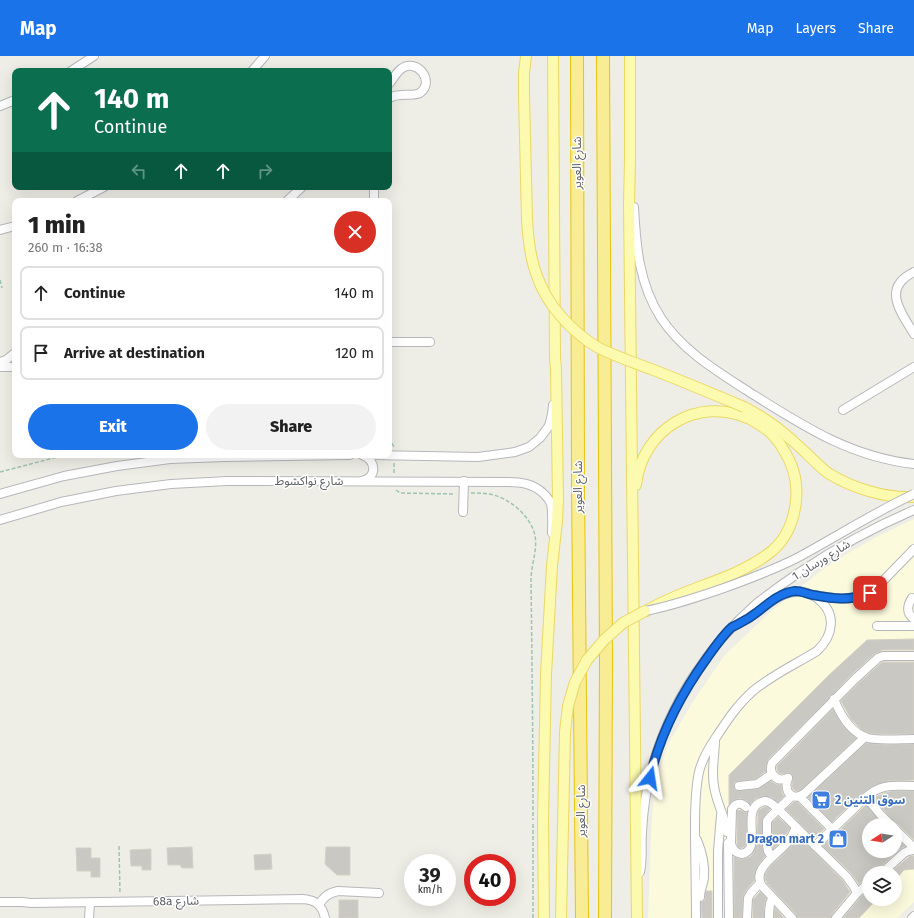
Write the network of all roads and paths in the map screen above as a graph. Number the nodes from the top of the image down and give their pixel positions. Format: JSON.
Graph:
{"nodes":[{"id":1,"x":94,"y":56,"type":"edge"},
{"id":2,"x":265,"y":56,"type":"edge"},
{"id":3,"x":526,"y":56,"type":"edge"},
{"id":4,"x":553,"y":56,"type":"edge"},
{"id":5,"x":577,"y":56,"type":"edge"},
{"id":6,"x":603,"y":56,"type":"edge"},
{"id":7,"x":630,"y":56,"type":"edge"},
{"id":8,"x":76,"y":68,"type":"edge"},
{"id":9,"x":255,"y":68,"type":"edge"},
{"id":10,"x":392,"y":80,"type":"edge"},
{"id":11,"x":392,"y":97,"type":"edge"},
{"id":12,"x":12,"y":101,"type":"edge"},
{"id":13,"x":0,"y":106,"type":"edge"},
{"id":14,"x":630,"y":161,"type":"junction"},
{"id":15,"x":98,"y":190,"type":"edge"},
{"id":16,"x":299,"y":190,"type":"edge"},
{"id":17,"x":83,"y":198,"type":"edge"},
{"id":18,"x":290,"y":198,"type":"edge"},
{"id":19,"x":12,"y":227,"type":"edge"},
{"id":20,"x":0,"y":230,"type":"edge"},
{"id":21,"x":914,"y":272,"type":"edge"},
{"id":22,"x":0,"y":280,"type":"edge"},
{"id":23,"x":2,"y":288,"type":"dead end"},
{"id":24,"x":914,"y":334,"type":"edge"},
{"id":25,"x":392,"y":342,"type":"edge"},
{"id":26,"x":430,"y":342,"type":"dead end"},
{"id":27,"x":12,"y":355,"type":"edge"},
{"id":28,"x":555,"y":358,"type":"junction"},
{"id":29,"x":0,"y":362,"type":"edge"},
{"id":30,"x":0,"y":367,"type":"edge"},
{"id":31,"x":12,"y":367,"type":"edge"},
{"id":32,"x":914,"y":367,"type":"edge"},
{"id":33,"x":843,"y":410,"type":"dead end"},
{"id":34,"x":394,"y":455,"type":"joint"},
{"id":35,"x":54,"y":458,"type":"edge"},
{"id":36,"x":197,"y":458,"type":"edge"},
{"id":37,"x":368,"y":458,"type":"edge"},
{"id":38,"x":914,"y":464,"type":"edge"},
{"id":39,"x":0,"y":472,"type":"edge"},
{"id":40,"x":360,"y":481,"type":"junction"},
{"id":41,"x":394,"y":481,"type":"junction"},
{"id":42,"x":464,"y":481,"type":"junction"},
{"id":43,"x":0,"y":494,"type":"edge"},
{"id":44,"x":464,"y":494,"type":"junction"},
{"id":45,"x":914,"y":494,"type":"edge"},
{"id":46,"x":914,"y":497,"type":"edge"},
{"id":47,"x":914,"y":510,"type":"edge"},
{"id":48,"x":463,"y":512,"type":"dead end"},
{"id":49,"x":0,"y":520,"type":"edge"},
{"id":50,"x":632,"y":523,"type":"junction"},
{"id":51,"x":914,"y":549,"type":"edge"},
{"id":52,"x":552,"y":566,"type":"junction"},
{"id":53,"x":812,"y":595,"type":"junction"},
{"id":54,"x":913,"y":600,"type":"edge"},
{"id":55,"x":914,"y":610,"type":"edge"},
{"id":56,"x":645,"y":611,"type":"junction"},
{"id":57,"x":914,"y":619,"type":"edge"},
{"id":58,"x":877,"y":626,"type":"dead end"},
{"id":59,"x":914,"y":626,"type":"edge"},
{"id":60,"x":733,"y":627,"type":"junction"},
{"id":61,"x":914,"y":656,"type":"edge"},
{"id":62,"x":834,"y":699,"type":"junction"},
{"id":63,"x":865,"y":737,"type":"junction"},
{"id":64,"x":715,"y":739,"type":"junction"},
{"id":65,"x":914,"y":739,"type":"edge"},
{"id":66,"x":772,"y":774,"type":"junction"},
{"id":67,"x":739,"y":786,"type":"dead end"},
{"id":68,"x":914,"y":786,"type":"edge"},
{"id":69,"x":796,"y":797,"type":"junction"},
{"id":70,"x":866,"y":797,"type":"junction"},
{"id":71,"x":746,"y":807,"type":"dead end"},
{"id":72,"x":778,"y":809,"type":"junction"},
{"id":73,"x":721,"y":810,"type":"junction"},
{"id":74,"x":884,"y":818,"type":"edge"},
{"id":75,"x":796,"y":827,"type":"junction"},
{"id":76,"x":832,"y":828,"type":"junction"},
{"id":77,"x":695,"y":836,"type":"junction"},
{"id":78,"x":902,"y":836,"type":"edge"},
{"id":79,"x":119,"y":846,"type":"dead end"},
{"id":80,"x":815,"y":846,"type":"junction"},
{"id":81,"x":914,"y":849,"type":"edge"},
{"id":82,"x":772,"y":857,"type":"junction"},
{"id":83,"x":890,"y":866,"type":"edge"},
{"id":84,"x":719,"y":871,"type":"junction"},
{"id":85,"x":704,"y":872,"type":"junction"},
{"id":86,"x":636,"y":884,"type":"junction"},
{"id":87,"x":760,"y":884,"type":"junction"},
{"id":88,"x":862,"y":889,"type":"edge"},
{"id":89,"x":379,"y":893,"type":"dead end"},
{"id":90,"x":857,"y":893,"type":"junction"},
{"id":91,"x":772,"y":898,"type":"junction"},
{"id":92,"x":0,"y":902,"type":"edge"},
{"id":93,"x":90,"y":902,"type":"junction"},
{"id":94,"x":120,"y":902,"type":"junction"},
{"id":95,"x":31,"y":903,"type":"junction"},
{"id":96,"x":319,"y":905,"type":"junction"},
{"id":97,"x":0,"y":907,"type":"edge"},
{"id":98,"x":784,"y":910,"type":"junction"},
{"id":99,"x":89,"y":918,"type":"edge"},
{"id":100,"x":325,"y":918,"type":"edge"},
{"id":101,"x":533,"y":918,"type":"edge"},
{"id":102,"x":544,"y":918,"type":"edge"},
{"id":103,"x":561,"y":918,"type":"edge"},
{"id":104,"x":582,"y":918,"type":"edge"},
{"id":105,"x":606,"y":918,"type":"edge"},
{"id":106,"x":637,"y":918,"type":"edge"},
{"id":107,"x":696,"y":918,"type":"edge"},
{"id":108,"x":700,"y":918,"type":"edge"},
{"id":109,"x":718,"y":918,"type":"edge"},
{"id":110,"x":729,"y":918,"type":"edge"},
{"id":111,"x":747,"y":918,"type":"edge"},
{"id":112,"x":770,"y":918,"type":"edge"},
{"id":113,"x":792,"y":918,"type":"edge"},
{"id":114,"x":836,"y":918,"type":"edge"}],
"edges":[{"from":1,"to":8,"type":"street"},
{"from":2,"to":9,"type":"street"},
{"from":3,"to":46,"type":"main road","bridge":true},
{"from":4,"to":28,"type":"main road"},
{"from":5,"to":104,"type":"highway","name":"شارع العوير"},
{"from":6,"to":105,"type":"highway","name":"شارع العوير"},
{"from":7,"to":14,"type":"main road"},
{"from":10,"to":11,"type":"street"},
{"from":12,"to":13,"type":"street"},
{"from":14,"to":38,"type":"street"},
{"from":14,"to":50,"type":"main road"},
{"from":15,"to":17,"type":"street"},
{"from":16,"to":18,"type":"street"},
{"from":19,"to":20,"type":"street"},
{"from":21,"to":24,"type":"street"},
{"from":22,"to":23,"type":"path"},
{"from":25,"to":26,"type":"street"},
{"from":27,"to":29,"type":"street"},
{"from":28,"to":34,"type":"street"},
{"from":28,"to":52,"type":"main road"},
{"from":30,"to":31,"type":"street"},
{"from":32,"to":33,"type":"street"},
{"from":34,"to":41,"type":"path"},
{"from":35,"to":39,"type":"path"},
{"from":36,"to":43,"type":"street","name":"شارع نواكشوط"},
{"from":37,"to":40,"type":"street"},
{"from":40,"to":41,"type":"street","name":"شارع نواكشوط"},
{"from":40,"to":49,"type":"street","name":"شارع نواكشوط"},
{"from":41,"to":42,"type":"street","name":"شارع نواكشوط"},
{"from":41,"to":44,"type":"path"},
{"from":42,"to":44,"type":"street"},
{"from":42,"to":52,"type":"street","name":"شارع نواكشوط"},
{"from":44,"to":48,"type":"street"},
{"from":44,"to":101,"type":"path"},
{"from":45,"to":56,"type":"street","bridge":true},
{"from":47,"to":60,"type":"street","name":"شارع ورسان 1"},
{"from":50,"to":56,"type":"main road","bridge":true},
{"from":50,"to":86,"type":"main road"},
{"from":51,"to":53,"type":"street"},
{"from":52,"to":102,"type":"main road"},
{"from":53,"to":60,"type":"street"},
{"from":53,"to":64,"type":"street"},
{"from":54,"to":55,"type":"street"},
{"from":54,"to":57,"type":"street"},
{"from":56,"to":103,"type":"main road","bridge":true},
{"from":58,"to":59,"type":"street"},
{"from":60,"to":86,"type":"street","name":"شارع ورسان 1"},
{"from":61,"to":62,"type":"street"},
{"from":62,"to":63,"type":"street"},
{"from":62,"to":66,"type":"street"},
{"from":63,"to":65,"type":"street"},
{"from":63,"to":69,"type":"street"},
{"from":64,"to":73,"type":"street"},
{"from":64,"to":77,"type":"street"},
{"from":66,"to":67,"type":"street"},
{"from":66,"to":69,"type":"street"},
{"from":68,"to":70,"type":"street"},
{"from":69,"to":72,"type":"street"},
{"from":69,"to":76,"type":"street"},
{"from":70,"to":74,"type":"street"},
{"from":70,"to":76,"type":"street"},
{"from":71,"to":72,"type":"street"},
{"from":72,"to":75,"type":"street"},
{"from":72,"to":82,"type":"street"},
{"from":73,"to":84,"type":"street"},
{"from":73,"to":110,"type":"street"},
{"from":75,"to":80,"type":"street"},
{"from":75,"to":82,"type":"street"},
{"from":76,"to":80,"type":"street"},
{"from":77,"to":85,"type":"street"},
{"from":77,"to":107,"type":"street"},
{"from":78,"to":81,"type":"street"},
{"from":79,"to":94,"type":"path"},
{"from":80,"to":90,"type":"street"},
{"from":81,"to":83,"type":"street"},
{"from":82,"to":87,"type":"street"},
{"from":84,"to":85,"type":"street"},
{"from":84,"to":109,"type":"street"},
{"from":85,"to":108,"type":"street"},
{"from":86,"to":106,"type":"main road"},
{"from":87,"to":91,"type":"street"},
{"from":87,"to":111,"type":"street"},
{"from":88,"to":90,"type":"street"},
{"from":89,"to":96,"type":"street"},
{"from":90,"to":114,"type":"street"},
{"from":91,"to":98,"type":"street"},
{"from":91,"to":112,"type":"street"},
{"from":92,"to":95,"type":"street","name":"68a شارع"},
{"from":93,"to":94,"type":"street","name":"68a شارع"},
{"from":93,"to":95,"type":"street","name":"68a شارع"},
{"from":93,"to":99,"type":"street"},
{"from":94,"to":96,"type":"street","name":"68a شارع"},
{"from":95,"to":97,"type":"street","name":"68a شارع"},
{"from":96,"to":100,"type":"street"},
{"from":98,"to":112,"type":"street"},
{"from":98,"to":113,"type":"street"}]}
